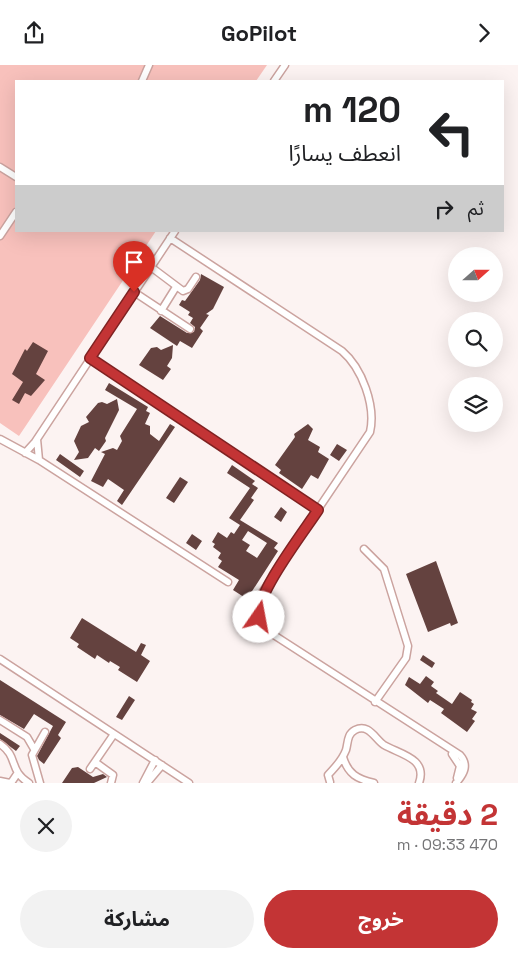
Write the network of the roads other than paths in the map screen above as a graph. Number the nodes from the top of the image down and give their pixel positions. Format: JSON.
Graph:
{"nodes":[{"id":1,"x":149,"y":65,"type":"edge"},
{"id":2,"x":285,"y":65,"type":"edge"},
{"id":3,"x":142,"y":80,"type":"edge"},
{"id":4,"x":275,"y":80,"type":"edge"},
{"id":5,"x":0,"y":167,"type":"edge"},
{"id":6,"x":15,"y":176,"type":"edge"},
{"id":7,"x":15,"y":214,"type":"edge"},
{"id":8,"x":174,"y":232,"type":"edge"},
{"id":9,"x":0,"y":237,"type":"edge"},
{"id":10,"x":170,"y":238,"type":"junction"},
{"id":11,"x":151,"y":267,"type":"junction"},
{"id":12,"x":196,"y":277,"type":"dead end"},
{"id":13,"x":176,"y":287,"type":"junction"},
{"id":14,"x":134,"y":292,"type":"junction"},
{"id":15,"x":161,"y":311,"type":"junction"},
{"id":16,"x":190,"y":329,"type":"dead end"},
{"id":17,"x":90,"y":358,"type":"junction"},
{"id":18,"x":37,"y":438,"type":"junction"},
{"id":19,"x":0,"y":439,"type":"edge"},
{"id":20,"x":25,"y":453,"type":"junction"},
{"id":21,"x":39,"y":460,"type":"junction"},
{"id":22,"x":318,"y":510,"type":"junction"},
{"id":23,"x":364,"y":549,"type":"dead end"},
{"id":24,"x":228,"y":582,"type":"dead end"},
{"id":25,"x":0,"y":659,"type":"edge"},
{"id":26,"x":375,"y":702,"type":"junction"},
{"id":27,"x":0,"y":720,"type":"edge"},
{"id":28,"x":45,"y":733,"type":"dead end"},
{"id":29,"x":114,"y":734,"type":"junction"},
{"id":30,"x":0,"y":744,"type":"edge"},
{"id":31,"x":34,"y":749,"type":"junction"},
{"id":32,"x":343,"y":757,"type":"junction"},
{"id":33,"x":155,"y":760,"type":"junction"},
{"id":34,"x":95,"y":762,"type":"junction"},
{"id":35,"x":162,"y":765,"type":"junction"},
{"id":36,"x":90,"y":769,"type":"dead end"},
{"id":37,"x":17,"y":773,"type":"junction"},
{"id":38,"x":0,"y":781,"type":"edge"},
{"id":39,"x":330,"y":782,"type":"edge"},
{"id":40,"x":10,"y":783,"type":"edge"},
{"id":41,"x":30,"y":783,"type":"edge"},
{"id":42,"x":40,"y":783,"type":"edge"},
{"id":43,"x":111,"y":783,"type":"edge"},
{"id":44,"x":145,"y":783,"type":"edge"},
{"id":45,"x":189,"y":783,"type":"edge"},
{"id":46,"x":374,"y":783,"type":"edge"},
{"id":47,"x":419,"y":783,"type":"edge"},
{"id":48,"x":456,"y":783,"type":"edge"}],
"edges":[{"from":1,"to":3,"type":"street"},
{"from":2,"to":4,"type":"street"},
{"from":5,"to":6,"type":"street"},
{"from":7,"to":9,"type":"street"},
{"from":8,"to":10,"type":"street"},
{"from":10,"to":11,"type":"street"},
{"from":10,"to":22,"type":"street"},
{"from":11,"to":13,"type":"street"},
{"from":11,"to":14,"type":"street"},
{"from":12,"to":13,"type":"street"},
{"from":13,"to":15,"type":"street"},
{"from":14,"to":15,"type":"street"},
{"from":14,"to":17,"type":"street"},
{"from":15,"to":16,"type":"street"},
{"from":17,"to":18,"type":"street"},
{"from":17,"to":22,"type":"street"},
{"from":18,"to":20,"type":"street"},
{"from":18,"to":21,"type":"street"},
{"from":19,"to":20,"type":"street"},
{"from":20,"to":21,"type":"street"},
{"from":21,"to":24,"type":"street"},
{"from":22,"to":26,"type":"street"},
{"from":23,"to":26,"type":"street"},
{"from":25,"to":29,"type":"street"},
{"from":26,"to":48,"type":"street"},
{"from":27,"to":31,"type":"street"},
{"from":28,"to":31,"type":"street"},
{"from":29,"to":33,"type":"street"},
{"from":29,"to":34,"type":"street"},
{"from":30,"to":37,"type":"street"},
{"from":31,"to":42,"type":"street"},
{"from":32,"to":39,"type":"street"},
{"from":32,"to":46,"type":"street"},
{"from":32,"to":47,"type":"street"},
{"from":33,"to":35,"type":"street"},
{"from":33,"to":44,"type":"street"},
{"from":34,"to":36,"type":"street"},
{"from":34,"to":43,"type":"street"},
{"from":35,"to":44,"type":"street"},
{"from":35,"to":45,"type":"street"},
{"from":37,"to":40,"type":"street"},
{"from":37,"to":41,"type":"street"},
{"from":38,"to":40,"type":"street"}]}
